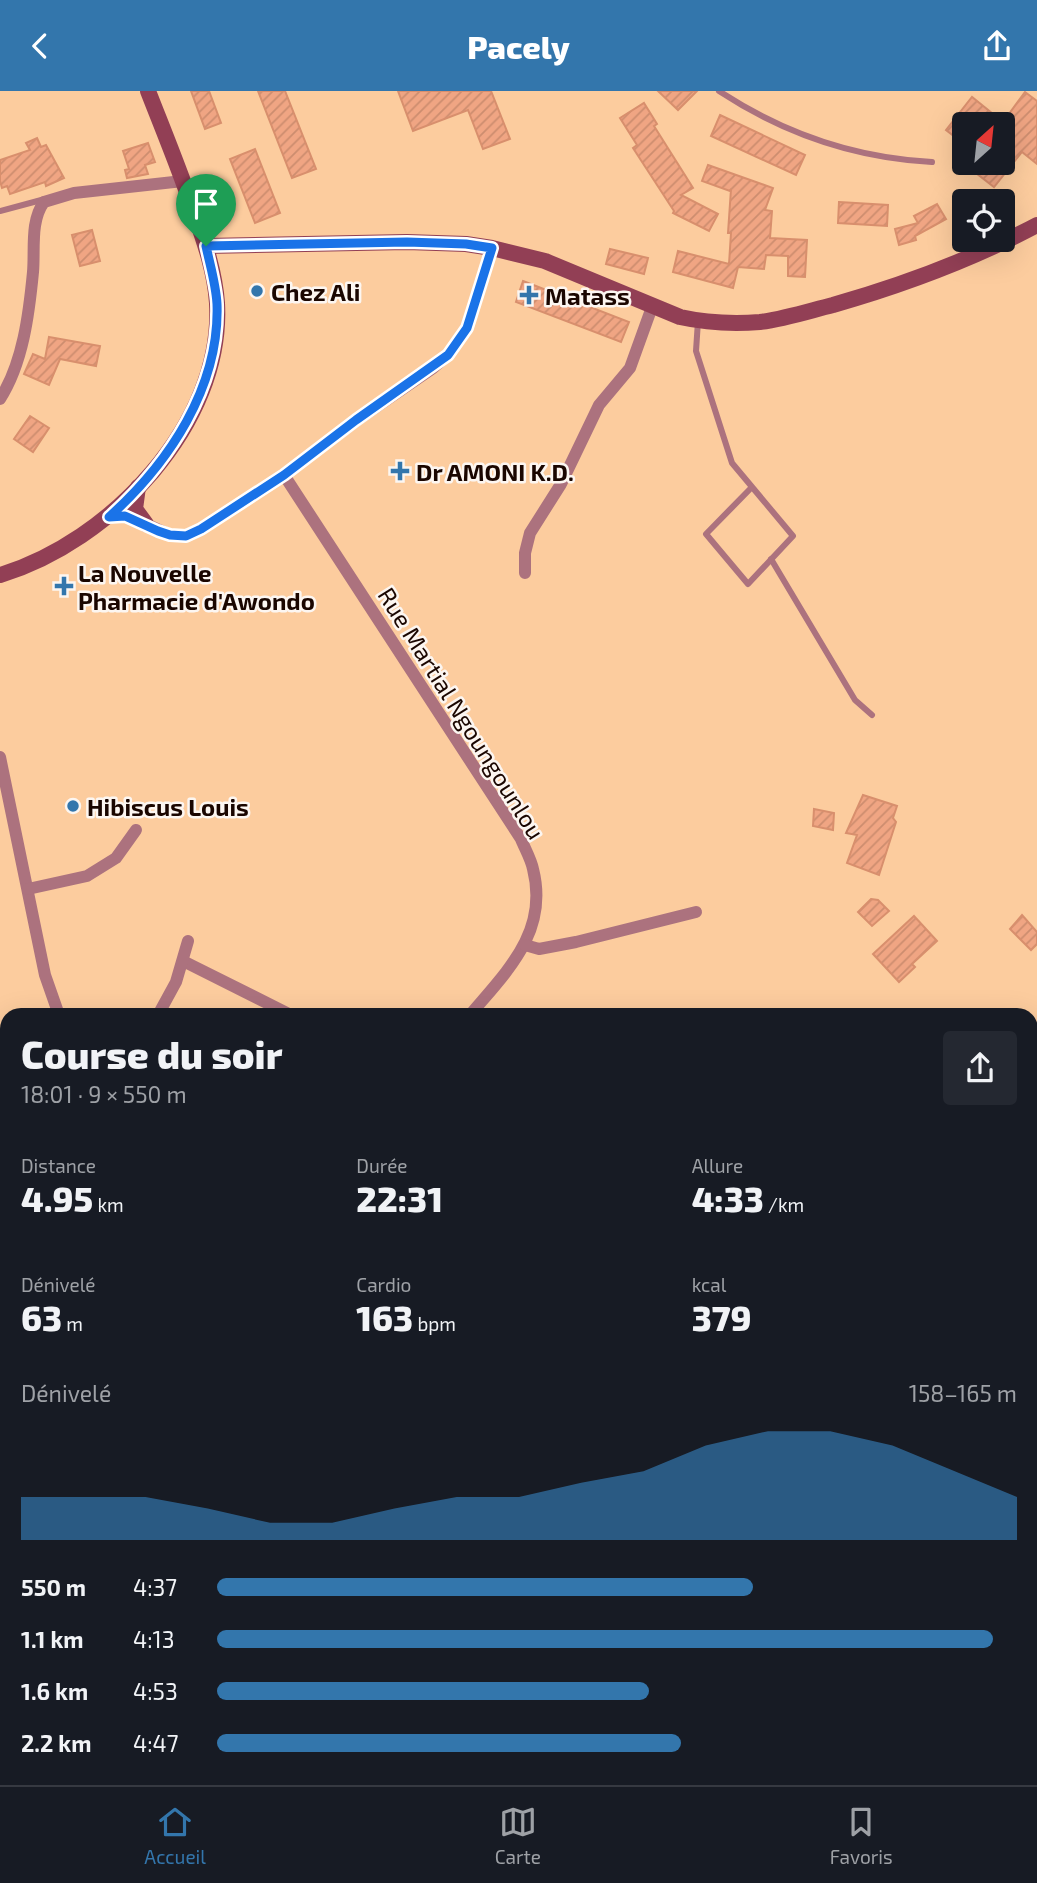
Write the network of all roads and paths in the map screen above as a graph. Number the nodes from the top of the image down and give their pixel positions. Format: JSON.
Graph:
{"nodes":[{"id":1,"x":148,"y":91,"type":"edge"},
{"id":2,"x":719,"y":91,"type":"edge"},
{"id":3,"x":932,"y":162,"type":"dead end"},
{"id":4,"x":183,"y":181,"type":"junction"},
{"id":5,"x":51,"y":198,"type":"junction"},
{"id":6,"x":0,"y":211,"type":"edge"},
{"id":7,"x":1037,"y":225,"type":"edge"},
{"id":8,"x":206,"y":246,"type":"junction"},
{"id":9,"x":492,"y":248,"type":"junction"},
{"id":10,"x":652,"y":307,"type":"junction"},
{"id":11,"x":698,"y":321,"type":"junction"},
{"id":12,"x":0,"y":399,"type":"edge"},
{"id":13,"x":284,"y":475,"type":"junction"},
{"id":14,"x":138,"y":487,"type":"junction"},
{"id":15,"x":752,"y":487,"type":"junction"},
{"id":16,"x":109,"y":517,"type":"junction"},
{"id":17,"x":146,"y":524,"type":"junction"},
{"id":18,"x":771,"y":559,"type":"junction"},
{"id":19,"x":525,"y":573,"type":"dead end"},
{"id":20,"x":0,"y":575,"type":"edge"},
{"id":21,"x":872,"y":715,"type":"dead end"},
{"id":22,"x":0,"y":757,"type":"edge"},
{"id":23,"x":136,"y":830,"type":"dead end"},
{"id":24,"x":28,"y":889,"type":"junction"},
{"id":25,"x":696,"y":912,"type":"dead end"},
{"id":26,"x":188,"y":941,"type":"dead end"},
{"id":27,"x":526,"y":946,"type":"junction"},
{"id":28,"x":183,"y":961,"type":"junction"},
{"id":29,"x":57,"y":1008,"type":"edge"},
{"id":30,"x":162,"y":1008,"type":"edge"},
{"id":31,"x":277,"y":1008,"type":"edge"},
{"id":32,"x":476,"y":1008,"type":"edge"}],
"edges":[{"from":1,"to":4,"type":"main road"},
{"from":2,"to":3,"type":"lane"},
{"from":4,"to":5,"type":"street"},
{"from":4,"to":8,"type":"main road"},
{"from":5,"to":6,"type":"lane"},
{"from":5,"to":12,"type":"street"},
{"from":7,"to":11,"type":"main road"},
{"from":8,"to":9,"type":"main road"},
{"from":8,"to":14,"type":"main road"},
{"from":9,"to":10,"type":"main road"},
{"from":9,"to":13,"type":"street"},
{"from":10,"to":11,"type":"main road"},
{"from":10,"to":19,"type":"street"},
{"from":11,"to":15,"type":"lane"},
{"from":13,"to":17,"type":"street"},
{"from":13,"to":27,"type":"street","name":"Rue Martial Ngoungounlou"},
{"from":14,"to":16,"type":"main road"},
{"from":14,"to":17,"type":"main road"},
{"from":15,"to":18,"type":"lane"},
{"from":15,"to":18,"type":"lane"},
{"from":16,"to":17,"type":"main road"},
{"from":16,"to":20,"type":"main road"},
{"from":18,"to":21,"type":"lane"},
{"from":22,"to":24,"type":"street"},
{"from":23,"to":24,"type":"street"},
{"from":24,"to":29,"type":"street"},
{"from":25,"to":27,"type":"street"},
{"from":26,"to":28,"type":"street"},
{"from":27,"to":32,"type":"street","name":"Rue Martial Ngoungounlou"},
{"from":28,"to":30,"type":"street"},
{"from":28,"to":31,"type":"street"}]}
